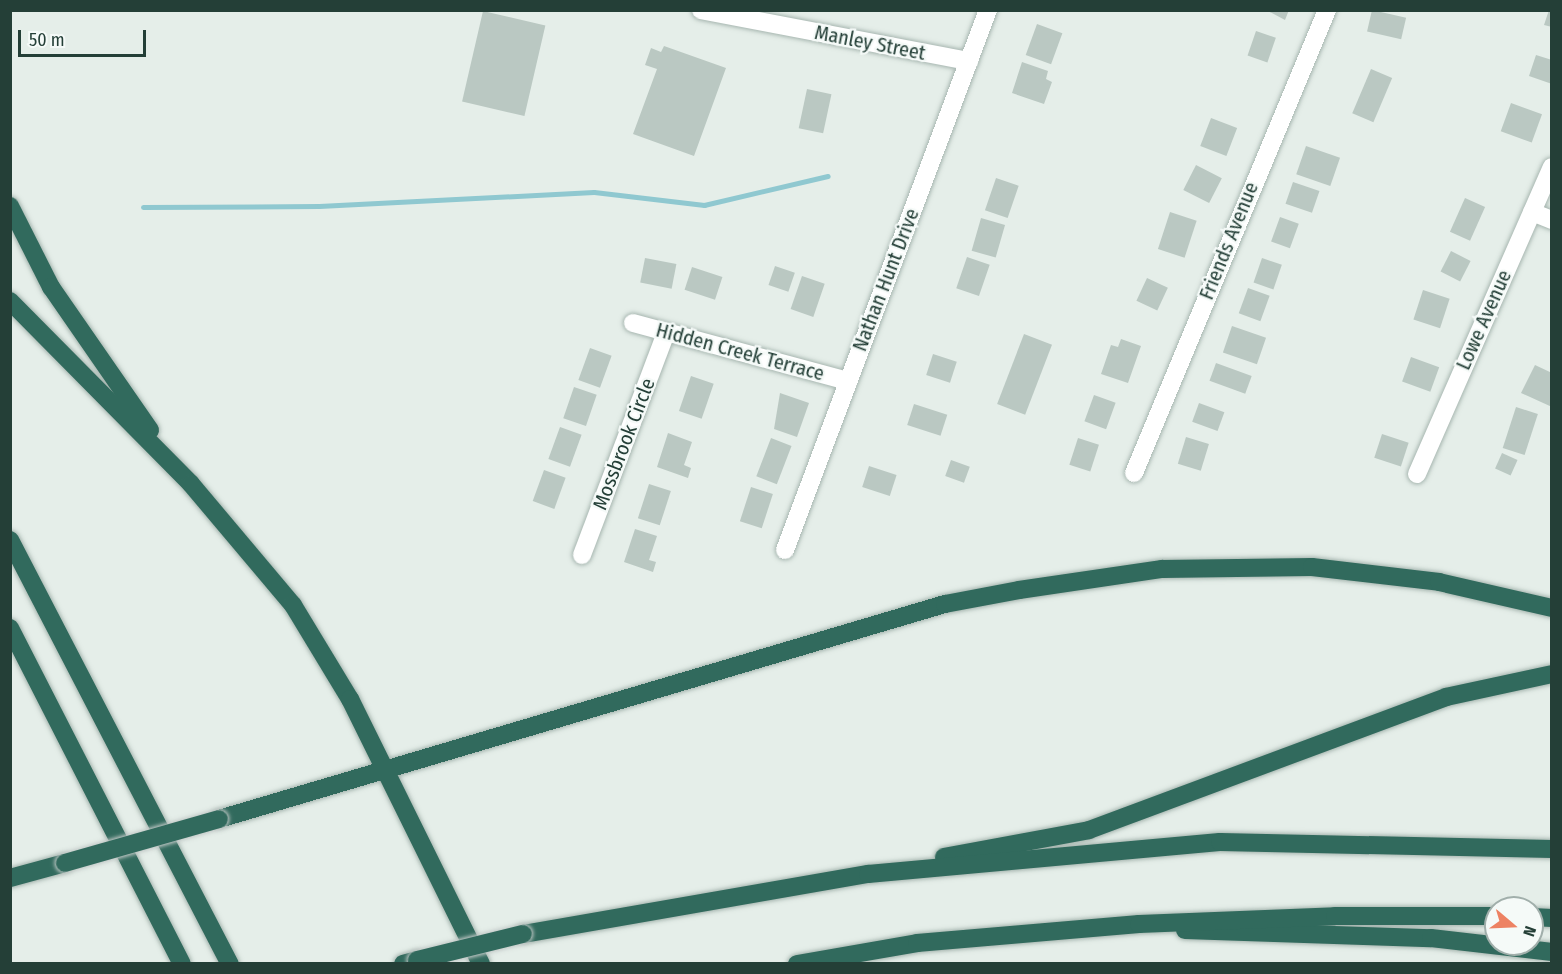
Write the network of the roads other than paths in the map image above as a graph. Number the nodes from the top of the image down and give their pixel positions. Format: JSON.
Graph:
{"nodes":[{"id":1,"x":701,"y":10,"type":"edge"},
{"id":2,"x":988,"y":10,"type":"edge"},
{"id":3,"x":1327,"y":10,"type":"edge"},
{"id":4,"x":969,"y":61,"type":"junction"},
{"id":5,"x":1551,"y":167,"type":"edge"},
{"id":6,"x":10,"y":206,"type":"edge"},
{"id":7,"x":1532,"y":212,"type":"junction"},
{"id":8,"x":1551,"y":220,"type":"edge"},
{"id":9,"x":10,"y":302,"type":"edge"},
{"id":10,"x":633,"y":323,"type":"dead end"},
{"id":11,"x":666,"y":333,"type":"junction"},
{"id":12,"x":848,"y":381,"type":"junction"},
{"id":13,"x":1134,"y":473,"type":"dead end"},
{"id":14,"x":1417,"y":474,"type":"dead end"},
{"id":15,"x":191,"y":484,"type":"junction"},
{"id":16,"x":10,"y":540,"type":"edge"},
{"id":17,"x":785,"y":550,"type":"dead end"},
{"id":18,"x":582,"y":555,"type":"dead end"},
{"id":19,"x":1551,"y":608,"type":"edge"},
{"id":20,"x":10,"y":628,"type":"edge"},
{"id":21,"x":1551,"y":674,"type":"edge"},
{"id":22,"x":384,"y":770,"type":"junction"},
{"id":23,"x":1551,"y":849,"type":"edge"},
{"id":24,"x":868,"y":874,"type":"junction"},
{"id":25,"x":10,"y":878,"type":"edge"},
{"id":26,"x":1484,"y":916,"type":"edge"},
{"id":27,"x":1139,"y":924,"type":"junction"},
{"id":28,"x":1551,"y":952,"type":"edge"},
{"id":29,"x":410,"y":962,"type":"edge"},
{"id":30,"x":183,"y":963,"type":"edge"},
{"id":31,"x":230,"y":963,"type":"edge"},
{"id":32,"x":481,"y":963,"type":"edge"},
{"id":33,"x":797,"y":963,"type":"edge"}],
"edges":[{"from":1,"to":4,"type":"street","name":"Manley Street"},
{"from":2,"to":4,"type":"street","name":"Nathan Hunt Drive"},
{"from":3,"to":13,"type":"street","name":"Friends Avenue"},
{"from":4,"to":12,"type":"street","name":"Nathan Hunt Drive"},
{"from":5,"to":7,"type":"street","name":"Lowe Avenue"},
{"from":6,"to":15,"type":"highway"},
{"from":7,"to":8,"type":"street"},
{"from":7,"to":14,"type":"street","name":"Lowe Avenue"},
{"from":9,"to":15,"type":"highway"},
{"from":10,"to":11,"type":"street","name":"Hidden Creek Terrace"},
{"from":11,"to":12,"type":"street","name":"Hidden Creek Terrace"},
{"from":11,"to":18,"type":"street","name":"Mossbrook Circle"},
{"from":12,"to":17,"type":"street","name":"Nathan Hunt Drive"},
{"from":15,"to":22,"type":"highway"},
{"from":16,"to":31,"type":"highway"},
{"from":19,"to":22,"type":"highway"},
{"from":20,"to":30,"type":"highway"},
{"from":21,"to":24,"type":"highway"},
{"from":22,"to":25,"type":"highway","bridge":true},
{"from":22,"to":32,"type":"highway"},
{"from":23,"to":24,"type":"highway"},
{"from":24,"to":29,"type":"highway","bridge":true},
{"from":26,"to":27,"type":"highway"},
{"from":27,"to":28,"type":"highway"},
{"from":27,"to":33,"type":"highway"}]}
